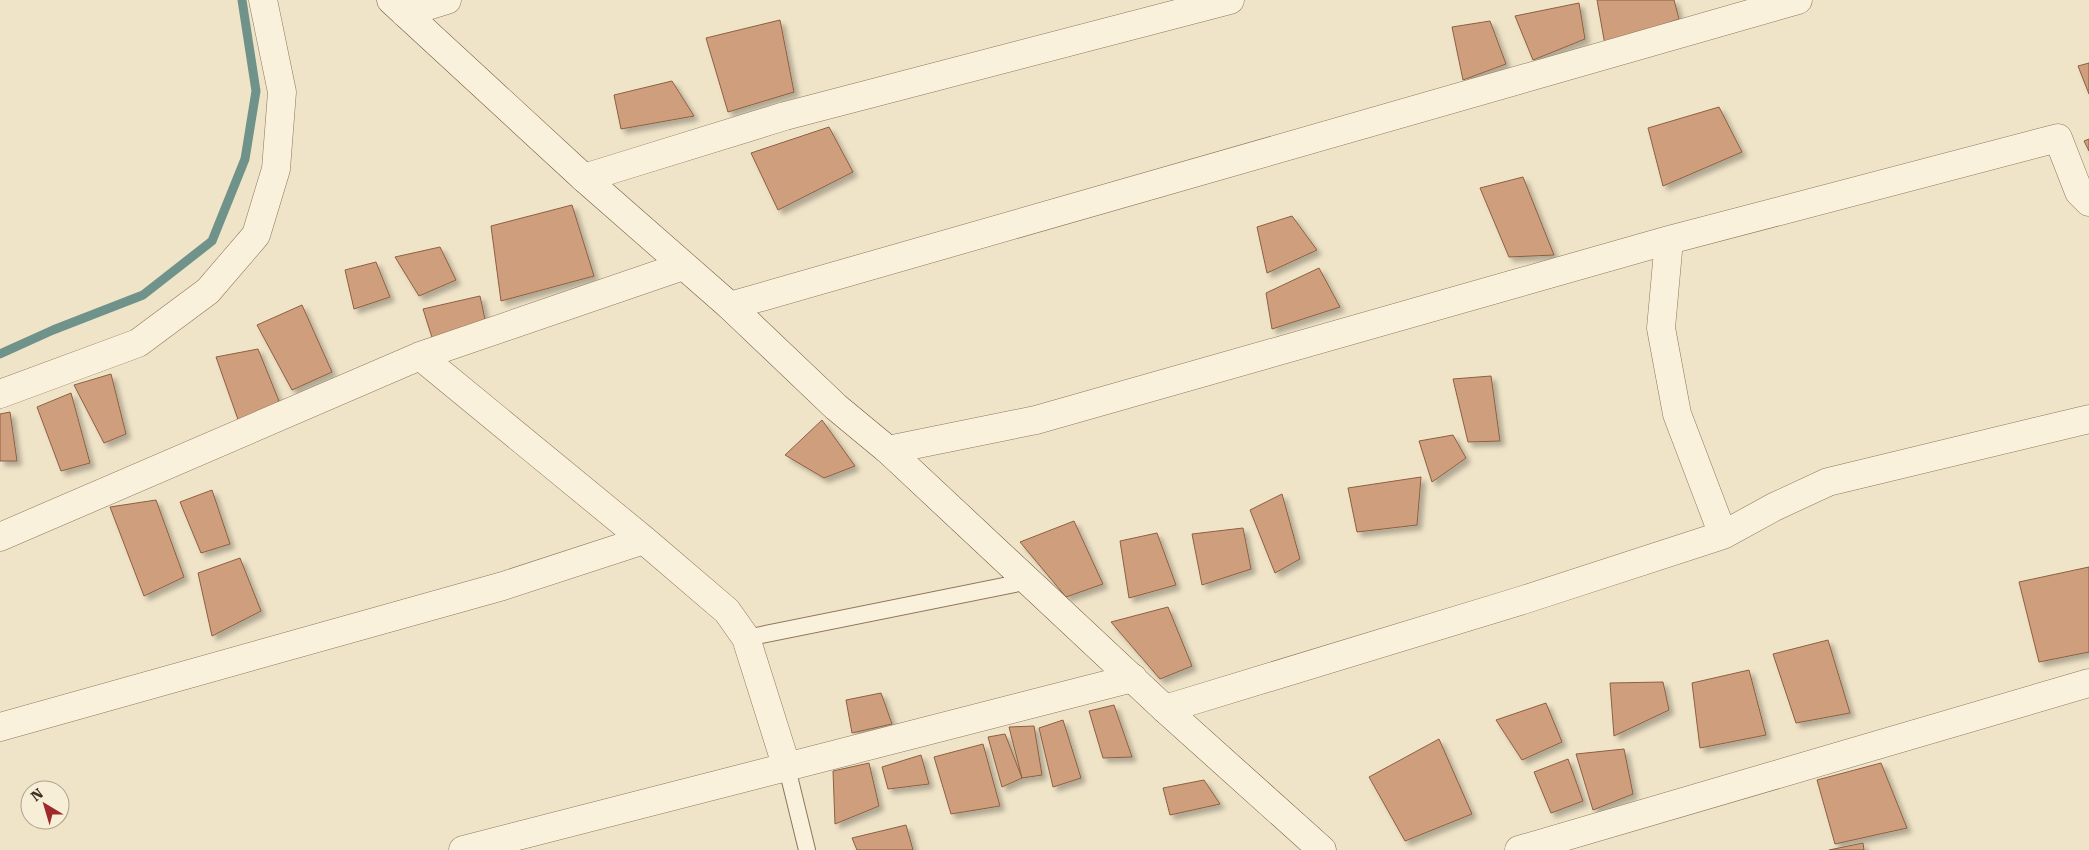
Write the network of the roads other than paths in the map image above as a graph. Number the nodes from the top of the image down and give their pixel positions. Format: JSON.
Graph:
{"nodes":[{"id":1,"x":263,"y":0,"type":"edge"},
{"id":2,"x":447,"y":0,"type":"edge"},
{"id":3,"x":1230,"y":0,"type":"edge"},
{"id":4,"x":1798,"y":0,"type":"edge"},
{"id":5,"x":398,"y":6,"type":"edge"},
{"id":6,"x":584,"y":178,"type":"junction"},
{"id":7,"x":2089,"y":202,"type":"edge"},
{"id":8,"x":1670,"y":240,"type":"junction"},
{"id":9,"x":684,"y":266,"type":"junction"},
{"id":10,"x":730,"y":306,"type":"junction"},
{"id":11,"x":420,"y":356,"type":"junction"},
{"id":12,"x":0,"y":394,"type":"edge"},
{"id":13,"x":2089,"y":419,"type":"edge"},
{"id":14,"x":888,"y":450,"type":"junction"},
{"id":15,"x":1723,"y":536,"type":"junction"},
{"id":16,"x":0,"y":537,"type":"edge"},
{"id":17,"x":644,"y":540,"type":"junction"},
{"id":18,"x":1029,"y":581,"type":"junction"},
{"id":19,"x":746,"y":638,"type":"junction"},
{"id":20,"x":1133,"y":678,"type":"junction"},
{"id":21,"x":2089,"y":683,"type":"edge"},
{"id":22,"x":1165,"y":709,"type":"junction"},
{"id":23,"x":0,"y":727,"type":"edge"},
{"id":24,"x":787,"y":768,"type":"junction"},
{"id":25,"x":463,"y":850,"type":"edge"},
{"id":26,"x":807,"y":850,"type":"edge"},
{"id":27,"x":1322,"y":850,"type":"edge"},
{"id":28,"x":1520,"y":850,"type":"edge"}],
"edges":[{"from":1,"to":12,"type":"street"},
{"from":2,"to":5,"type":"street"},
{"from":3,"to":6,"type":"street"},
{"from":4,"to":10,"type":"street"},
{"from":5,"to":6,"type":"street"},
{"from":6,"to":9,"type":"street"},
{"from":7,"to":8,"type":"street"},
{"from":8,"to":14,"type":"street"},
{"from":8,"to":15,"type":"street"},
{"from":9,"to":10,"type":"street"},
{"from":9,"to":11,"type":"street"},
{"from":10,"to":14,"type":"street"},
{"from":11,"to":16,"type":"street"},
{"from":11,"to":17,"type":"street"},
{"from":13,"to":15,"type":"street"},
{"from":14,"to":18,"type":"street"},
{"from":15,"to":22,"type":"street"},
{"from":17,"to":19,"type":"street"},
{"from":17,"to":23,"type":"street"},
{"from":18,"to":19,"type":"lane"},
{"from":18,"to":20,"type":"street"},
{"from":19,"to":24,"type":"street"},
{"from":20,"to":22,"type":"street"},
{"from":20,"to":24,"type":"street"},
{"from":21,"to":28,"type":"street"},
{"from":22,"to":27,"type":"street"},
{"from":24,"to":25,"type":"street"},
{"from":24,"to":26,"type":"lane"}]}
